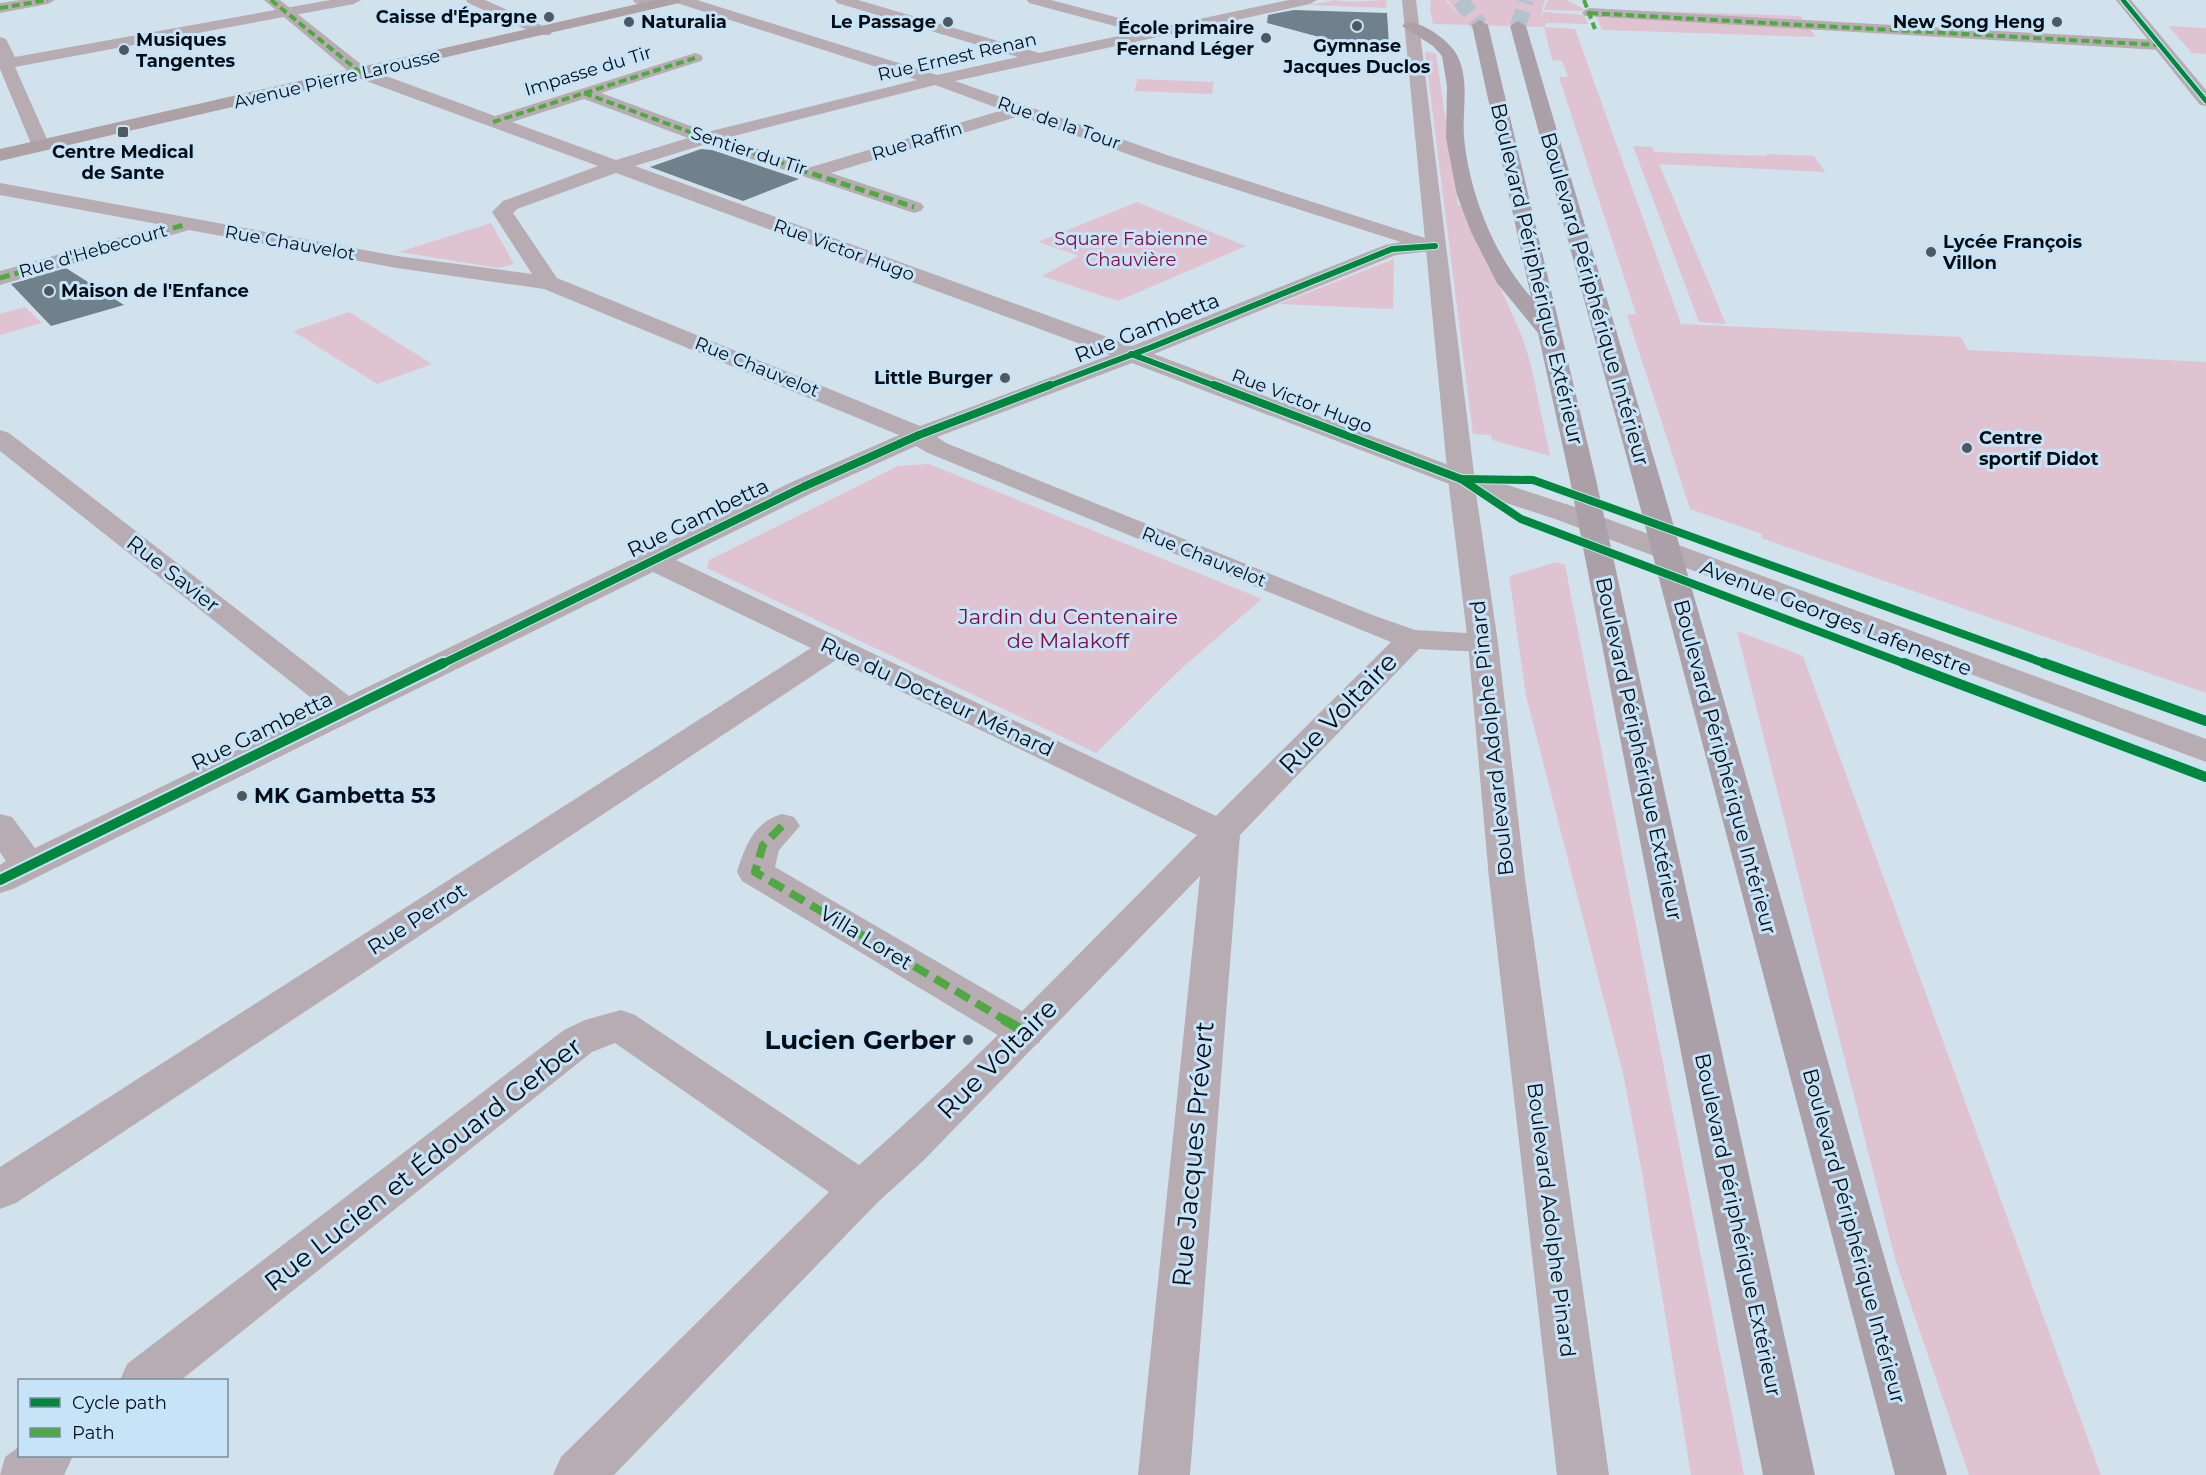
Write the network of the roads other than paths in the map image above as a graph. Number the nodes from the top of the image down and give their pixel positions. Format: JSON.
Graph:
{"nodes":[{"id":1,"x":48,"y":0,"type":"edge"},
{"id":2,"x":271,"y":0,"type":"edge"},
{"id":3,"x":354,"y":0,"type":"edge"},
{"id":4,"x":473,"y":0,"type":"edge"},
{"id":5,"x":674,"y":0,"type":"edge"},
{"id":6,"x":682,"y":0,"type":"edge"},
{"id":7,"x":842,"y":0,"type":"edge"},
{"id":8,"x":1034,"y":0,"type":"edge"},
{"id":9,"x":1310,"y":0,"type":"edge"},
{"id":10,"x":1409,"y":0,"type":"edge"},
{"id":11,"x":2123,"y":0,"type":"edge"},
{"id":12,"x":647,"y":2,"type":"edge"},
{"id":13,"x":1224,"y":3,"type":"dead end"},
{"id":14,"x":0,"y":8,"type":"edge"},
{"id":15,"x":1253,"y":12,"type":"junction"},
{"id":16,"x":286,"y":13,"type":"junction"},
{"id":17,"x":1590,"y":14,"type":"edge"},
{"id":18,"x":1480,"y":25,"type":"tunnel mouth"},
{"id":19,"x":1410,"y":26,"type":"junction"},
{"id":20,"x":1518,"y":26,"type":"tunnel mouth"},
{"id":21,"x":544,"y":32,"type":"junction"},
{"id":22,"x":1157,"y":32,"type":"junction"},
{"id":23,"x":0,"y":41,"type":"edge"},
{"id":24,"x":2159,"y":45,"type":"junction"},
{"id":25,"x":695,"y":58,"type":"dead end"},
{"id":26,"x":1039,"y":58,"type":"junction"},
{"id":27,"x":4,"y":63,"type":"edge"},
{"id":28,"x":361,"y":73,"type":"junction"},
{"id":29,"x":936,"y":80,"type":"junction"},
{"id":30,"x":584,"y":93,"type":"junction"},
{"id":31,"x":2205,"y":99,"type":"edge"},
{"id":32,"x":1020,"y":110,"type":"junction"},
{"id":33,"x":493,"y":122,"type":"junction"},
{"id":34,"x":706,"y":138,"type":"junction"},
{"id":35,"x":41,"y":146,"type":"junction"},
{"id":36,"x":0,"y":155,"type":"edge"},
{"id":37,"x":616,"y":166,"type":"junction"},
{"id":38,"x":813,"y":172,"type":"junction"},
{"id":39,"x":0,"y":189,"type":"edge"},
{"id":40,"x":914,"y":207,"type":"dead end"},
{"id":41,"x":187,"y":225,"type":"junction"},
{"id":42,"x":1435,"y":246,"type":"junction"},
{"id":43,"x":0,"y":278,"type":"edge"},
{"id":44,"x":549,"y":283,"type":"junction"},
{"id":45,"x":1550,"y":332,"type":"junction"},
{"id":46,"x":1131,"y":354,"type":"junction"},
{"id":47,"x":920,"y":435,"type":"junction"},
{"id":48,"x":0,"y":438,"type":"edge"},
{"id":49,"x":1476,"y":483,"type":"junction"},
{"id":50,"x":652,"y":560,"type":"junction"},
{"id":51,"x":1411,"y":639,"type":"junction"},
{"id":52,"x":1483,"y":643,"type":"junction"},
{"id":53,"x":833,"y":648,"type":"junction"},
{"id":54,"x":347,"y":710,"type":"junction"},
{"id":55,"x":2206,"y":751,"type":"edge"},
{"id":56,"x":0,"y":826,"type":"edge"},
{"id":57,"x":782,"y":826,"type":"dead end"},
{"id":58,"x":1222,"y":833,"type":"junction"},
{"id":59,"x":14,"y":873,"type":"edge"},
{"id":60,"x":1025,"y":1032,"type":"junction"},
{"id":61,"x":0,"y":1190,"type":"edge"},
{"id":62,"x":861,"y":1190,"type":"junction"},
{"id":63,"x":145,"y":1379,"type":"edge"},
{"id":64,"x":46,"y":1457,"type":"edge"},
{"id":65,"x":23,"y":1475,"type":"edge"},
{"id":66,"x":579,"y":1475,"type":"edge"},
{"id":67,"x":1164,"y":1475,"type":"edge"},
{"id":68,"x":1583,"y":1475,"type":"edge"},
{"id":69,"x":1789,"y":1475,"type":"edge"},
{"id":70,"x":1921,"y":1475,"type":"edge"}],
"edges":[{"from":1,"to":14,"type":"street"},
{"from":2,"to":16,"type":"street","name":"Rue Victor Hugo"},
{"from":3,"to":16,"type":"street"},
{"from":4,"to":21,"type":"street"},
{"from":5,"to":12,"type":"main road","name":"Avenue Pierre Larousse"},
{"from":6,"to":29,"type":"street","name":"Rue de la Tour"},
{"from":7,"to":26,"type":"street"},
{"from":8,"to":22,"type":"street"},
{"from":9,"to":15,"type":"street","name":"Rue Ernest Renan"},
{"from":10,"to":19,"type":"street","name":"Boulevard Adolphe Pinard"},
{"from":11,"to":24,"type":"street"},
{"from":12,"to":21,"type":"main road","name":"Avenue Pierre Larousse"},
{"from":13,"to":15,"type":"street"},
{"from":15,"to":22,"type":"street","name":"Rue Ernest Renan"},
{"from":16,"to":27,"type":"street"},
{"from":16,"to":28,"type":"street","name":"Rue Victor Hugo"},
{"from":17,"to":24,"type":"street"},
{"from":18,"to":45,"type":"highway","name":"Boulevard Périphérique Extérieur"},
{"from":19,"to":42,"type":"street","name":"Boulevard Adolphe Pinard"},
{"from":19,"to":45,"type":"highway"},
{"from":20,"to":70,"type":"highway","name":"Boulevard Périphérique Intérieur"},
{"from":21,"to":28,"type":"main road","name":"Avenue Pierre Larousse"},
{"from":22,"to":26,"type":"street","name":"Rue Ernest Renan"},
{"from":23,"to":27,"type":"street"},
{"from":24,"to":31,"type":"street"},
{"from":25,"to":30,"type":"street","name":"Impasse du Tir"},
{"from":26,"to":29,"type":"street","name":"Rue Ernest Renan"},
{"from":27,"to":35,"type":"street"},
{"from":28,"to":33,"type":"street","name":"Rue Victor Hugo"},
{"from":28,"to":35,"type":"main road","name":"Avenue Pierre Larousse"},
{"from":29,"to":32,"type":"street","name":"Rue de la Tour"},
{"from":29,"to":34,"type":"street","name":"Rue Ernest Renan"},
{"from":30,"to":33,"type":"street","name":"Impasse du Tir"},
{"from":30,"to":34,"type":"street","name":"Sentier du Tir"},
{"from":32,"to":38,"type":"street","name":"Rue Raffin"},
{"from":32,"to":42,"type":"street","name":"Rue de la Tour"},
{"from":33,"to":37,"type":"street","name":"Rue Victor Hugo"},
{"from":34,"to":37,"type":"street","name":"Rue Ernest Renan"},
{"from":34,"to":38,"type":"street","name":"Sentier du Tir"},
{"from":35,"to":36,"type":"main road","name":"Avenue Pierre Larousse"},
{"from":37,"to":44,"type":"street","name":"Rue Ernest Renan"},
{"from":37,"to":46,"type":"street","name":"Rue Victor Hugo"},
{"from":38,"to":40,"type":"street","name":"Sentier du Tir"},
{"from":39,"to":41,"type":"street","name":"Rue Chauvelot"},
{"from":41,"to":43,"type":"street","name":"Rue d'Hebecourt"},
{"from":41,"to":44,"type":"street","name":"Rue Chauvelot"},
{"from":42,"to":46,"type":"street","name":"Rue Gambetta"},
{"from":42,"to":49,"type":"street","name":"Boulevard Adolphe Pinard"},
{"from":44,"to":47,"type":"street","name":"Rue Chauvelot"},
{"from":45,"to":69,"type":"highway","name":"Boulevard Périphérique Extérieur"},
{"from":46,"to":47,"type":"street","name":"Rue Gambetta"},
{"from":46,"to":49,"type":"street","name":"Rue Victor Hugo"},
{"from":47,"to":50,"type":"street","name":"Rue Gambetta"},
{"from":47,"to":51,"type":"street","name":"Rue Chauvelot"},
{"from":48,"to":54,"type":"street","name":"Rue Savier"},
{"from":49,"to":52,"type":"street","name":"Boulevard Adolphe Pinard"},
{"from":49,"to":55,"type":"street","name":"Avenue Georges Lafenestre"},
{"from":50,"to":53,"type":"street","name":"Rue du Docteur Ménard"},
{"from":50,"to":54,"type":"street","name":"Rue Gambetta"},
{"from":51,"to":52,"type":"street","name":"Rue Chauvelot"},
{"from":51,"to":58,"type":"street","name":"Rue Voltaire"},
{"from":52,"to":68,"type":"street","name":"Boulevard Adolphe Pinard"},
{"from":53,"to":58,"type":"street","name":"Rue du Docteur Ménard"},
{"from":53,"to":61,"type":"street","name":"Rue Perrot"},
{"from":54,"to":59,"type":"street","name":"Rue Gambetta"},
{"from":56,"to":59,"type":"street"},
{"from":57,"to":60,"type":"street","name":"Villa Loret"},
{"from":58,"to":60,"type":"street","name":"Rue Voltaire"},
{"from":58,"to":67,"type":"street","name":"Rue Jacques Prévert"},
{"from":60,"to":62,"type":"street","name":"Rue Voltaire"},
{"from":62,"to":63,"type":"street","name":"Rue Lucien et Édouard Gerber"},
{"from":62,"to":66,"type":"street","name":"Rue Voltaire"},
{"from":64,"to":65,"type":"street"}]}
